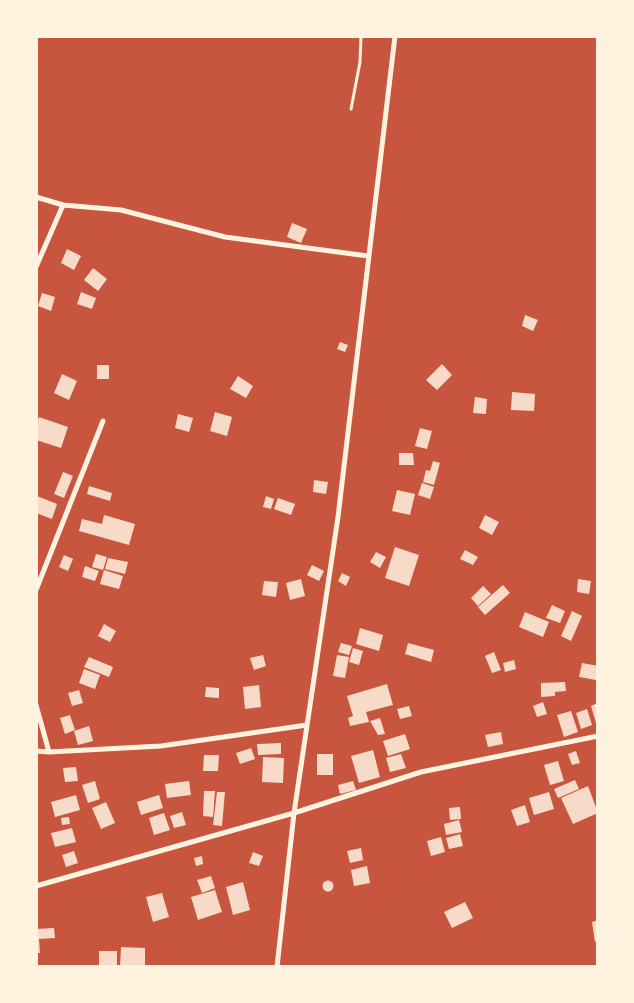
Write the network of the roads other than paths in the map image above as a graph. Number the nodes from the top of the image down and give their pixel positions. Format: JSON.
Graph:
{"nodes":[{"id":1,"x":395,"y":36,"type":"edge"},
{"id":2,"x":36,"y":197,"type":"edge"},
{"id":3,"x":63,"y":206,"type":"junction"},
{"id":4,"x":368,"y":256,"type":"junction"},
{"id":5,"x":36,"y":266,"type":"edge"},
{"id":6,"x":103,"y":421,"type":"dead end"},
{"id":7,"x":36,"y":590,"type":"edge"},
{"id":8,"x":36,"y":705,"type":"edge"},
{"id":9,"x":307,"y":725,"type":"junction"},
{"id":10,"x":598,"y":736,"type":"edge"},
{"id":11,"x":36,"y":750,"type":"edge"},
{"id":12,"x":49,"y":752,"type":"junction"},
{"id":13,"x":294,"y":813,"type":"junction"},
{"id":14,"x":36,"y":886,"type":"edge"},
{"id":15,"x":277,"y":967,"type":"edge"}],
"edges":[{"from":1,"to":4,"type":"street"},
{"from":2,"to":3,"type":"street"},
{"from":3,"to":4,"type":"street"},
{"from":3,"to":5,"type":"street"},
{"from":4,"to":9,"type":"street"},
{"from":6,"to":7,"type":"street"},
{"from":8,"to":12,"type":"street"},
{"from":9,"to":12,"type":"street"},
{"from":9,"to":13,"type":"street"},
{"from":10,"to":13,"type":"street"},
{"from":11,"to":12,"type":"street"},
{"from":13,"to":14,"type":"street"},
{"from":13,"to":15,"type":"street"}]}
